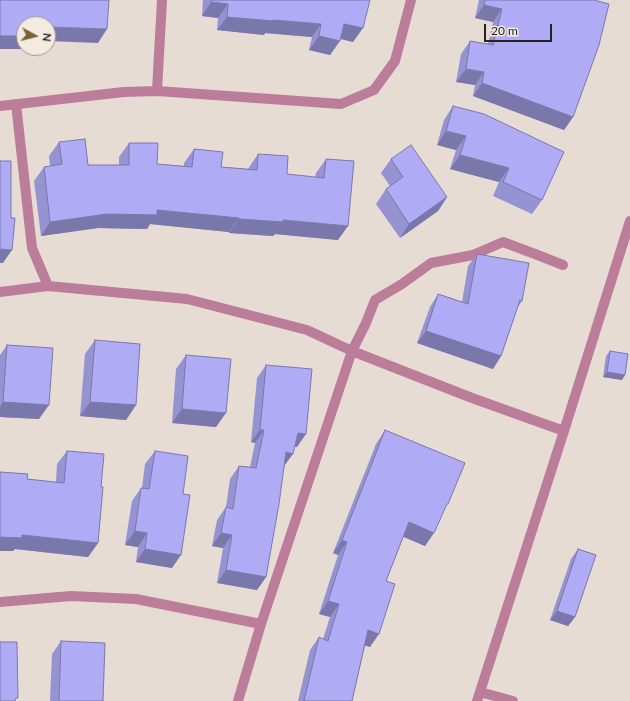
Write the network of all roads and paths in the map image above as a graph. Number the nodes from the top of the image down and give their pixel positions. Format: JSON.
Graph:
{"nodes":[{"id":1,"x":162,"y":0,"type":"edge"},
{"id":2,"x":411,"y":0,"type":"edge"},
{"id":3,"x":157,"y":91,"type":"junction"},
{"id":4,"x":16,"y":104,"type":"junction"},
{"id":5,"x":0,"y":106,"type":"edge"},
{"id":6,"x":630,"y":221,"type":"edge"},
{"id":7,"x":563,"y":265,"type":"dead end"},
{"id":8,"x":48,"y":286,"type":"junction"},
{"id":9,"x":0,"y":292,"type":"edge"},
{"id":10,"x":352,"y":350,"type":"junction"},
{"id":11,"x":564,"y":431,"type":"junction"},
{"id":12,"x":0,"y":602,"type":"edge"},
{"id":13,"x":261,"y":624,"type":"junction"},
{"id":14,"x":478,"y":697,"type":"edge"},
{"id":15,"x":238,"y":701,"type":"edge"},
{"id":16,"x":513,"y":701,"type":"edge"}],
"edges":[{"from":1,"to":3,"type":"street"},
{"from":2,"to":3,"type":"street"},
{"from":3,"to":4,"type":"street"},
{"from":4,"to":5,"type":"street"},
{"from":4,"to":8,"type":"street"},
{"from":6,"to":11,"type":"street"},
{"from":7,"to":10,"type":"street"},
{"from":8,"to":9,"type":"street"},
{"from":8,"to":10,"type":"street"},
{"from":10,"to":11,"type":"street"},
{"from":10,"to":13,"type":"street"},
{"from":11,"to":14,"type":"street"},
{"from":12,"to":13,"type":"street"},
{"from":13,"to":15,"type":"street"},
{"from":14,"to":16,"type":"street"}]}
